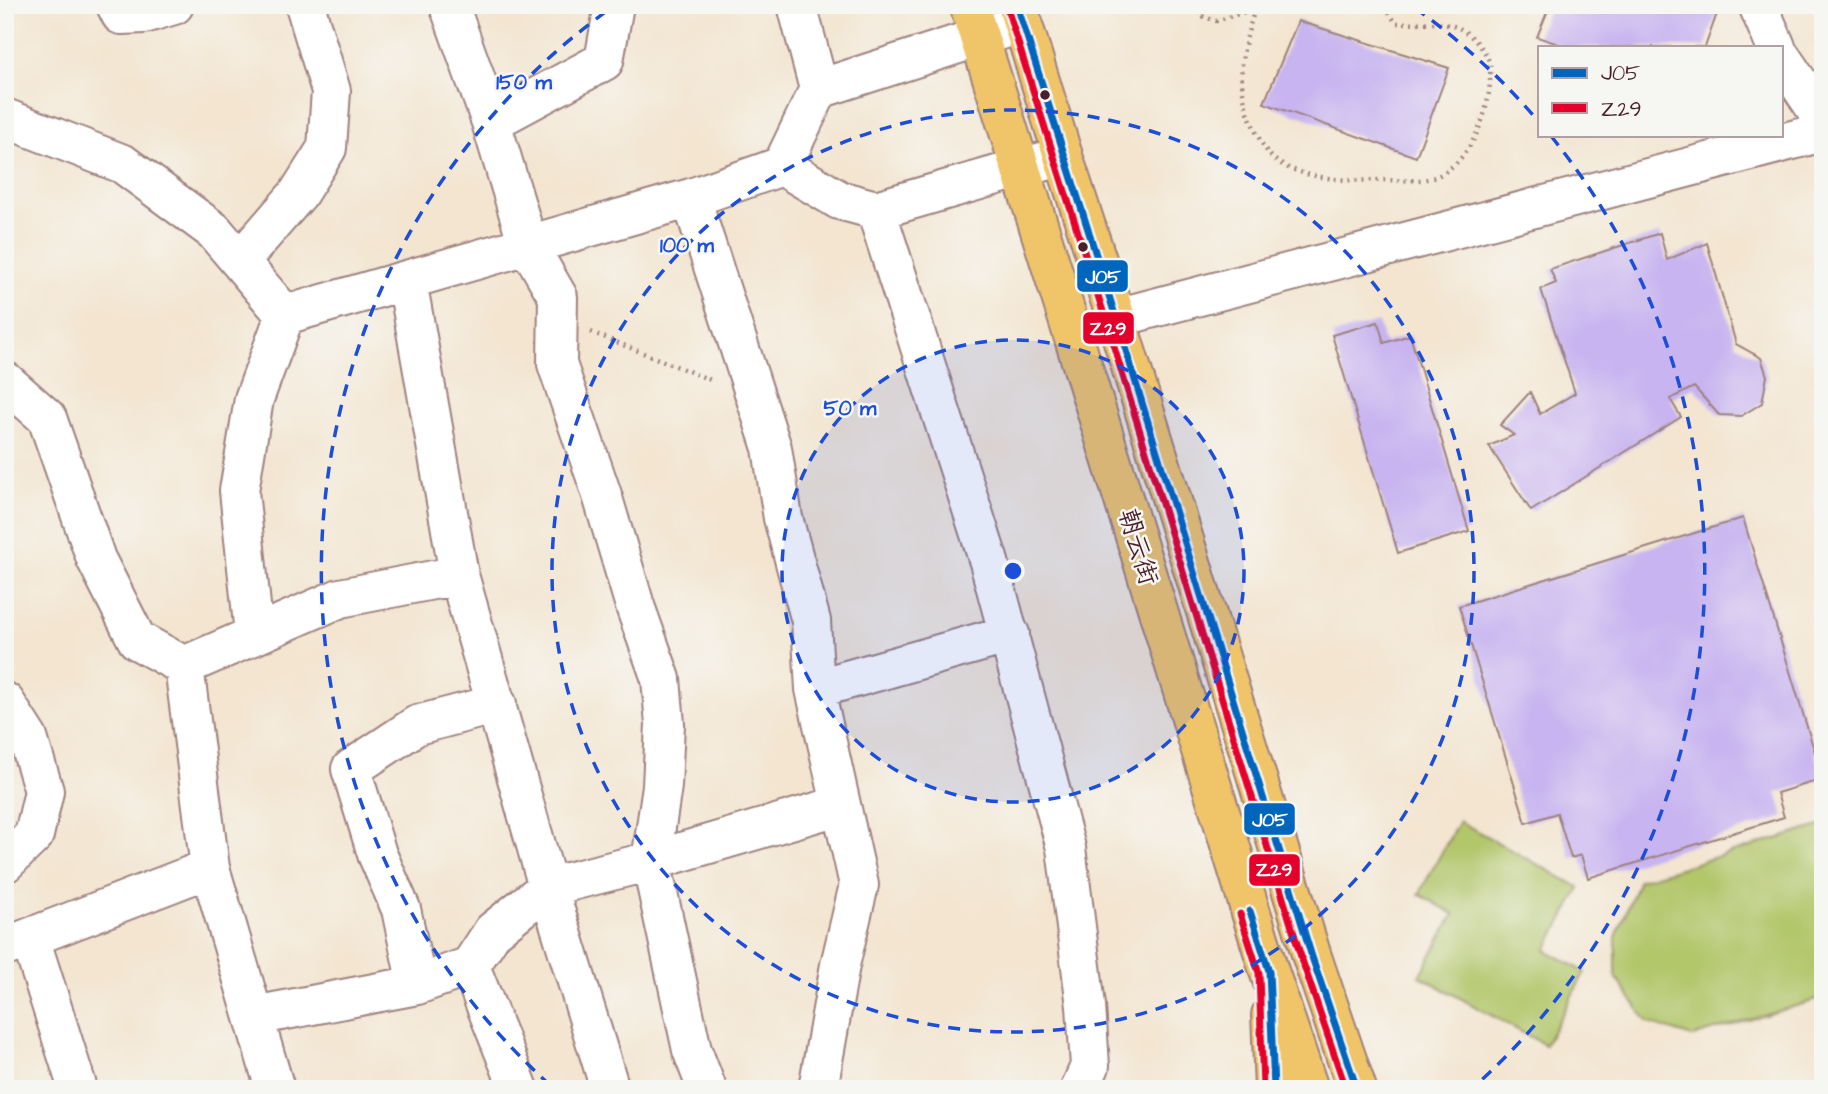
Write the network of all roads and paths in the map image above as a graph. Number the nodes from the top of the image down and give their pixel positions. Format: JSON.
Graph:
{"nodes":[{"id":1,"x":116,"y":5,"type":"edge"},
{"id":2,"x":174,"y":5,"type":"edge"},
{"id":3,"x":305,"y":5,"type":"edge"},
{"id":4,"x":449,"y":5,"type":"edge"},
{"id":5,"x":614,"y":5,"type":"edge"},
{"id":6,"x":797,"y":5,"type":"edge"},
{"id":7,"x":1196,"y":5,"type":"edge"},
{"id":8,"x":1267,"y":5,"type":"edge"},
{"id":9,"x":1384,"y":5,"type":"edge"},
{"id":10,"x":1758,"y":5,"type":"edge"},
{"id":11,"x":1255,"y":9,"type":"junction"},
{"id":12,"x":1020,"y":14,"type":"edge"},
{"id":13,"x":974,"y":21,"type":"edge"},
{"id":14,"x":1776,"y":46,"type":"edge"},
{"id":15,"x":1783,"y":60,"type":"edge"},
{"id":16,"x":818,"y":89,"type":"junction"},
{"id":17,"x":5,"y":118,"type":"edge"},
{"id":18,"x":1823,"y":120,"type":"edge"},
{"id":19,"x":491,"y":122,"type":"junction"},
{"id":20,"x":1823,"y":132,"type":"edge"},
{"id":21,"x":1063,"y":156,"type":"junction"},
{"id":22,"x":782,"y":166,"type":"junction"},
{"id":23,"x":1019,"y":168,"type":"junction"},
{"id":24,"x":691,"y":198,"type":"junction"},
{"id":25,"x":876,"y":210,"type":"junction"},
{"id":26,"x":528,"y":246,"type":"junction"},
{"id":27,"x":240,"y":261,"type":"junction"},
{"id":28,"x":407,"y":280,"type":"junction"},
{"id":29,"x":285,"y":315,"type":"junction"},
{"id":30,"x":1116,"y":318,"type":"junction"},
{"id":31,"x":558,"y":319,"type":"junction"},
{"id":32,"x":5,"y":382,"type":"edge"},
{"id":33,"x":756,"y":398,"type":"junction"},
{"id":34,"x":459,"y":575,"type":"junction"},
{"id":35,"x":254,"y":634,"type":"junction"},
{"id":36,"x":1010,"y":634,"type":"junction"},
{"id":37,"x":184,"y":666,"type":"junction"},
{"id":38,"x":815,"y":689,"type":"junction"},
{"id":39,"x":5,"y":702,"type":"edge"},
{"id":40,"x":497,"y":704,"type":"junction"},
{"id":41,"x":841,"y":805,"type":"junction"},
{"id":42,"x":651,"y":861,"type":"junction"},
{"id":43,"x":5,"y":863,"type":"edge"},
{"id":44,"x":210,"y":868,"type":"junction"},
{"id":45,"x":548,"y":887,"type":"junction"},
{"id":46,"x":18,"y":942,"type":"edge"},
{"id":47,"x":470,"y":966,"type":"junction"},
{"id":48,"x":1269,"y":971,"type":"junction"},
{"id":49,"x":417,"y":985,"type":"junction"},
{"id":50,"x":254,"y":1016,"type":"junction"},
{"id":51,"x":1357,"y":1080,"type":"edge"},
{"id":52,"x":78,"y":1089,"type":"edge"},
{"id":53,"x":275,"y":1089,"type":"edge"},
{"id":54,"x":519,"y":1089,"type":"edge"},
{"id":55,"x":610,"y":1089,"type":"edge"},
{"id":56,"x":707,"y":1089,"type":"edge"},
{"id":57,"x":818,"y":1089,"type":"edge"},
{"id":58,"x":1080,"y":1089,"type":"edge"},
{"id":59,"x":1274,"y":1089,"type":"edge"},
{"id":60,"x":1309,"y":1089,"type":"edge"}],
"edges":[{"from":1,"to":2,"type":"street"},
{"from":3,"to":27,"type":"street"},
{"from":4,"to":19,"type":"street"},
{"from":5,"to":19,"type":"street"},
{"from":6,"to":16,"type":"street"},
{"from":7,"to":11,"type":"path"},
{"from":8,"to":11,"type":"path"},
{"from":9,"to":11,"type":"path"},
{"from":10,"to":14,"type":"street"},
{"from":12,"to":13,"type":"street"},
{"from":12,"to":21,"type":"main road","name":"朝云街"},
{"from":13,"to":16,"type":"street"},
{"from":13,"to":23,"type":"main road","name":"朝云街"},
{"from":15,"to":18,"type":"street"},
{"from":16,"to":22,"type":"street"},
{"from":17,"to":27,"type":"street"},
{"from":19,"to":26,"type":"street"},
{"from":20,"to":30,"type":"street"},
{"from":21,"to":23,"type":"street"},
{"from":21,"to":30,"type":"main road","name":"朝云街"},
{"from":22,"to":24,"type":"street"},
{"from":22,"to":25,"type":"street"},
{"from":23,"to":25,"type":"street"},
{"from":23,"to":48,"type":"main road","name":"朝云街"},
{"from":24,"to":26,"type":"street"},
{"from":24,"to":33,"type":"street"},
{"from":25,"to":36,"type":"street"},
{"from":26,"to":28,"type":"street"},
{"from":26,"to":31,"type":"street"},
{"from":27,"to":29,"type":"street"},
{"from":28,"to":29,"type":"street"},
{"from":28,"to":34,"type":"street"},
{"from":29,"to":35,"type":"street"},
{"from":30,"to":51,"type":"main road","name":"朝云街"},
{"from":31,"to":33,"type":"path"},
{"from":31,"to":42,"type":"street"},
{"from":32,"to":37,"type":"street"},
{"from":33,"to":38,"type":"street"},
{"from":34,"to":35,"type":"street"},
{"from":34,"to":40,"type":"street"},
{"from":35,"to":37,"type":"street"},
{"from":36,"to":38,"type":"street"},
{"from":36,"to":58,"type":"street"},
{"from":37,"to":44,"type":"street"},
{"from":38,"to":41,"type":"street"},
{"from":39,"to":43,"type":"street"},
{"from":40,"to":45,"type":"street"},
{"from":40,"to":49,"type":"street"},
{"from":41,"to":42,"type":"street"},
{"from":41,"to":57,"type":"street"},
{"from":42,"to":45,"type":"street"},
{"from":42,"to":56,"type":"street"},
{"from":44,"to":46,"type":"street"},
{"from":44,"to":50,"type":"street"},
{"from":45,"to":47,"type":"street"},
{"from":45,"to":55,"type":"street"},
{"from":46,"to":52,"type":"street"},
{"from":47,"to":49,"type":"street"},
{"from":47,"to":54,"type":"street"},
{"from":48,"to":59,"type":"main road"},
{"from":48,"to":60,"type":"main road","name":"朝云街"},
{"from":49,"to":50,"type":"street"},
{"from":50,"to":53,"type":"street"}]}
